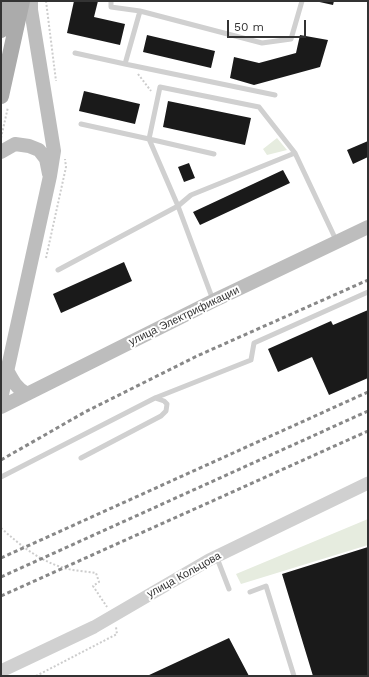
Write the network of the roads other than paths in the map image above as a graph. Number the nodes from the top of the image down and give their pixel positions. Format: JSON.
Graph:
{"nodes":[{"id":1,"x":8,"y":1,"type":"edge"},
{"id":2,"x":22,"y":1,"type":"edge"},
{"id":3,"x":31,"y":1,"type":"edge"},
{"id":4,"x":111,"y":1,"type":"edge"},
{"id":5,"x":302,"y":1,"type":"edge"},
{"id":6,"x":140,"y":11,"type":"junction"},
{"id":7,"x":1,"y":30,"type":"edge"},
{"id":8,"x":75,"y":53,"type":"dead end"},
{"id":9,"x":125,"y":64,"type":"junction"},
{"id":10,"x":275,"y":95,"type":"dead end"},
{"id":11,"x":1,"y":96,"type":"edge"},
{"id":12,"x":81,"y":124,"type":"dead end"},
{"id":13,"x":148,"y":139,"type":"junction"},
{"id":14,"x":1,"y":152,"type":"edge"},
{"id":15,"x":295,"y":153,"type":"junction"},
{"id":16,"x":214,"y":154,"type":"dead end"},
{"id":17,"x":50,"y":176,"type":"junction"},
{"id":18,"x":178,"y":206,"type":"junction"},
{"id":19,"x":368,"y":228,"type":"edge"},
{"id":20,"x":336,"y":242,"type":"junction"},
{"id":21,"x":58,"y":270,"type":"dead end"},
{"id":22,"x":368,"y":292,"type":"edge"},
{"id":23,"x":213,"y":301,"type":"junction"},
{"id":24,"x":7,"y":370,"type":"junction"},
{"id":25,"x":27,"y":394,"type":"junction"},
{"id":26,"x":155,"y":398,"type":"junction"},
{"id":27,"x":1,"y":399,"type":"edge"},
{"id":28,"x":1,"y":407,"type":"edge"},
{"id":29,"x":81,"y":458,"type":"dead end"},
{"id":30,"x":1,"y":477,"type":"edge"},
{"id":31,"x":368,"y":483,"type":"edge"},
{"id":32,"x":216,"y":556,"type":"junction"},
{"id":33,"x":229,"y":588,"type":"dead end"},
{"id":34,"x":250,"y":592,"type":"dead end"},
{"id":35,"x":1,"y":671,"type":"edge"},
{"id":36,"x":294,"y":676,"type":"edge"}],
"edges":[{"from":1,"to":7,"type":"main road"},
{"from":2,"to":11,"type":"main road"},
{"from":3,"to":17,"type":"main road"},
{"from":4,"to":6,"type":"lane"},
{"from":5,"to":6,"type":"lane"},
{"from":6,"to":9,"type":"lane"},
{"from":8,"to":9,"type":"lane"},
{"from":9,"to":10,"type":"lane"},
{"from":12,"to":13,"type":"lane"},
{"from":13,"to":15,"type":"lane"},
{"from":13,"to":16,"type":"lane"},
{"from":13,"to":18,"type":"lane"},
{"from":14,"to":17,"type":"main road"},
{"from":15,"to":18,"type":"lane"},
{"from":15,"to":20,"type":"lane"},
{"from":17,"to":24,"type":"main road"},
{"from":18,"to":21,"type":"lane"},
{"from":18,"to":23,"type":"lane"},
{"from":19,"to":20,"type":"main road","name":"улица Электрификации"},
{"from":20,"to":23,"type":"main road","name":"улица Электрификации"},
{"from":22,"to":26,"type":"lane"},
{"from":23,"to":25,"type":"main road","name":"улица Электрификации"},
{"from":24,"to":25,"type":"main road"},
{"from":24,"to":27,"type":"main road"},
{"from":25,"to":28,"type":"main road","name":"улица Электрификации"},
{"from":26,"to":29,"type":"lane"},
{"from":26,"to":30,"type":"lane"},
{"from":31,"to":32,"type":"street","name":"улица Кольцова"},
{"from":32,"to":33,"type":"lane"},
{"from":32,"to":35,"type":"street","name":"улица Кольцова"},
{"from":34,"to":36,"type":"lane"}]}
